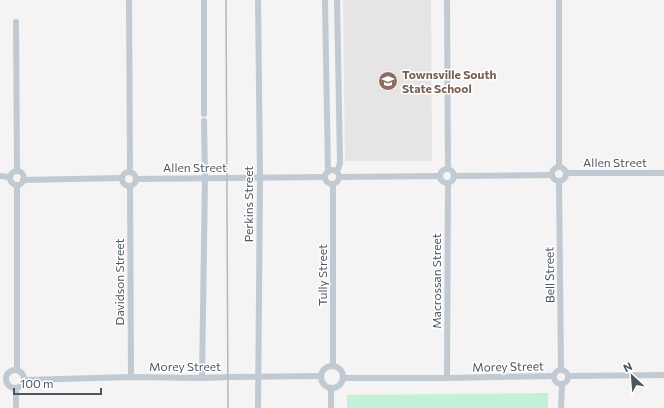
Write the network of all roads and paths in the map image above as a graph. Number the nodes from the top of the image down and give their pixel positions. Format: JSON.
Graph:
{"nodes":[{"id":1,"x":129,"y":0,"type":"edge"},
{"id":2,"x":204,"y":0,"type":"edge"},
{"id":3,"x":258,"y":0,"type":"edge"},
{"id":4,"x":325,"y":0,"type":"edge"},
{"id":5,"x":337,"y":0,"type":"edge"},
{"id":6,"x":447,"y":0,"type":"edge"},
{"id":7,"x":559,"y":0,"type":"edge"},
{"id":8,"x":16,"y":22,"type":"dead end"},
{"id":9,"x":204,"y":114,"type":"dead end"},
{"id":10,"x":204,"y":121,"type":"dead end"},
{"id":11,"x":559,"y":167,"type":"junction"},
{"id":12,"x":448,"y":169,"type":"junction"},
{"id":13,"x":17,"y":170,"type":"junction"},
{"id":14,"x":130,"y":172,"type":"junction"},
{"id":15,"x":566,"y":173,"type":"junction"},
{"id":16,"x":326,"y":174,"type":"junction"},
{"id":17,"x":338,"y":174,"type":"junction"},
{"id":18,"x":664,"y":174,"type":"edge"},
{"id":19,"x":551,"y":175,"type":"junction"},
{"id":20,"x":0,"y":176,"type":"edge"},
{"id":21,"x":440,"y":176,"type":"junction"},
{"id":22,"x":454,"y":176,"type":"junction"},
{"id":23,"x":10,"y":177,"type":"junction"},
{"id":24,"x":122,"y":178,"type":"junction"},
{"id":25,"x":205,"y":178,"type":"junction"},
{"id":26,"x":260,"y":178,"type":"junction"},
{"id":27,"x":136,"y":179,"type":"junction"},
{"id":28,"x":23,"y":180,"type":"junction"},
{"id":29,"x":559,"y":181,"type":"junction"},
{"id":30,"x":448,"y":183,"type":"junction"},
{"id":31,"x":333,"y":184,"type":"junction"},
{"id":32,"x":17,"y":185,"type":"junction"},
{"id":33,"x":130,"y":186,"type":"junction"},
{"id":34,"x":333,"y":366,"type":"junction"},
{"id":35,"x":17,"y":370,"type":"junction"},
{"id":36,"x":561,"y":370,"type":"junction"},
{"id":37,"x":664,"y":375,"type":"edge"},
{"id":38,"x":321,"y":376,"type":"junction"},
{"id":39,"x":554,"y":376,"type":"junction"},
{"id":40,"x":569,"y":376,"type":"junction"},
{"id":41,"x":131,"y":377,"type":"junction"},
{"id":42,"x":258,"y":377,"type":"junction"},
{"id":43,"x":3,"y":378,"type":"edge"},
{"id":44,"x":202,"y":378,"type":"junction"},
{"id":45,"x":343,"y":378,"type":"junction"},
{"id":46,"x":447,"y":378,"type":"junction"},
{"id":47,"x":25,"y":380,"type":"junction"},
{"id":48,"x":562,"y":384,"type":"junction"},
{"id":49,"x":331,"y":388,"type":"junction"},
{"id":50,"x":16,"y":389,"type":"junction"},
{"id":51,"x":16,"y":408,"type":"edge"},
{"id":52,"x":258,"y":408,"type":"edge"},
{"id":53,"x":331,"y":408,"type":"edge"},
{"id":54,"x":562,"y":408,"type":"edge"}],
"edges":[{"from":1,"to":14,"type":"street"},
{"from":2,"to":9,"type":"street"},
{"from":3,"to":26,"type":"street","name":"Perkins Street"},
{"from":4,"to":16,"type":"street"},
{"from":5,"to":17,"type":"street"},
{"from":6,"to":12,"type":"street"},
{"from":7,"to":11,"type":"street"},
{"from":8,"to":13,"type":"street"},
{"from":10,"to":25,"type":"street"},
{"from":11,"to":15,"type":"street"},
{"from":11,"to":19,"type":"street"},
{"from":12,"to":21,"type":"street"},
{"from":12,"to":22,"type":"street"},
{"from":13,"to":23,"type":"street"},
{"from":13,"to":28,"type":"street"},
{"from":14,"to":24,"type":"street"},
{"from":14,"to":27,"type":"street"},
{"from":15,"to":18,"type":"street","name":"Allen Street"},
{"from":15,"to":29,"type":"street"},
{"from":16,"to":17,"type":"street"},
{"from":16,"to":26,"type":"street","name":"Allen Street"},
{"from":16,"to":31,"type":"street"},
{"from":17,"to":21,"type":"street"},
{"from":17,"to":31,"type":"street"},
{"from":19,"to":22,"type":"street"},
{"from":19,"to":29,"type":"street"},
{"from":20,"to":23,"type":"street"},
{"from":21,"to":30,"type":"street"},
{"from":22,"to":30,"type":"street"},
{"from":23,"to":32,"type":"street"},
{"from":24,"to":28,"type":"street"},
{"from":24,"to":33,"type":"street"},
{"from":25,"to":26,"type":"street","name":"Allen Street"},
{"from":25,"to":27,"type":"street","name":"Allen Street"},
{"from":25,"to":44,"type":"street"},
{"from":26,"to":42,"type":"street","name":"Perkins Street"},
{"from":27,"to":33,"type":"street"},
{"from":28,"to":32,"type":"street"},
{"from":29,"to":36,"type":"street","name":"Bell Street"},
{"from":30,"to":46,"type":"street","name":"Macrossan Street"},
{"from":31,"to":34,"type":"street","name":"Tully Street"},
{"from":32,"to":35,"type":"street"},
{"from":33,"to":41,"type":"street","name":"Davidson Street"},
{"from":34,"to":38,"type":"street"},
{"from":34,"to":45,"type":"street"},
{"from":35,"to":43,"type":"street"},
{"from":35,"to":47,"type":"street"},
{"from":36,"to":39,"type":"street"},
{"from":36,"to":40,"type":"street"},
{"from":37,"to":40,"type":"street"},
{"from":38,"to":42,"type":"street","name":"Morey Street"},
{"from":38,"to":49,"type":"street"},
{"from":39,"to":46,"type":"street","name":"Morey Street"},
{"from":39,"to":48,"type":"street"},
{"from":40,"to":48,"type":"street"},
{"from":41,"to":44,"type":"street","name":"Morey Street"},
{"from":41,"to":47,"type":"street","name":"Morey Street"},
{"from":42,"to":44,"type":"street","name":"Morey Street"},
{"from":42,"to":52,"type":"street","name":"Perkins Street"},
{"from":43,"to":50,"type":"street"},
{"from":45,"to":46,"type":"street","name":"Morey Street"},
{"from":45,"to":49,"type":"street"},
{"from":47,"to":50,"type":"street"},
{"from":48,"to":54,"type":"street"},
{"from":49,"to":53,"type":"street"},
{"from":50,"to":51,"type":"street"}]}
